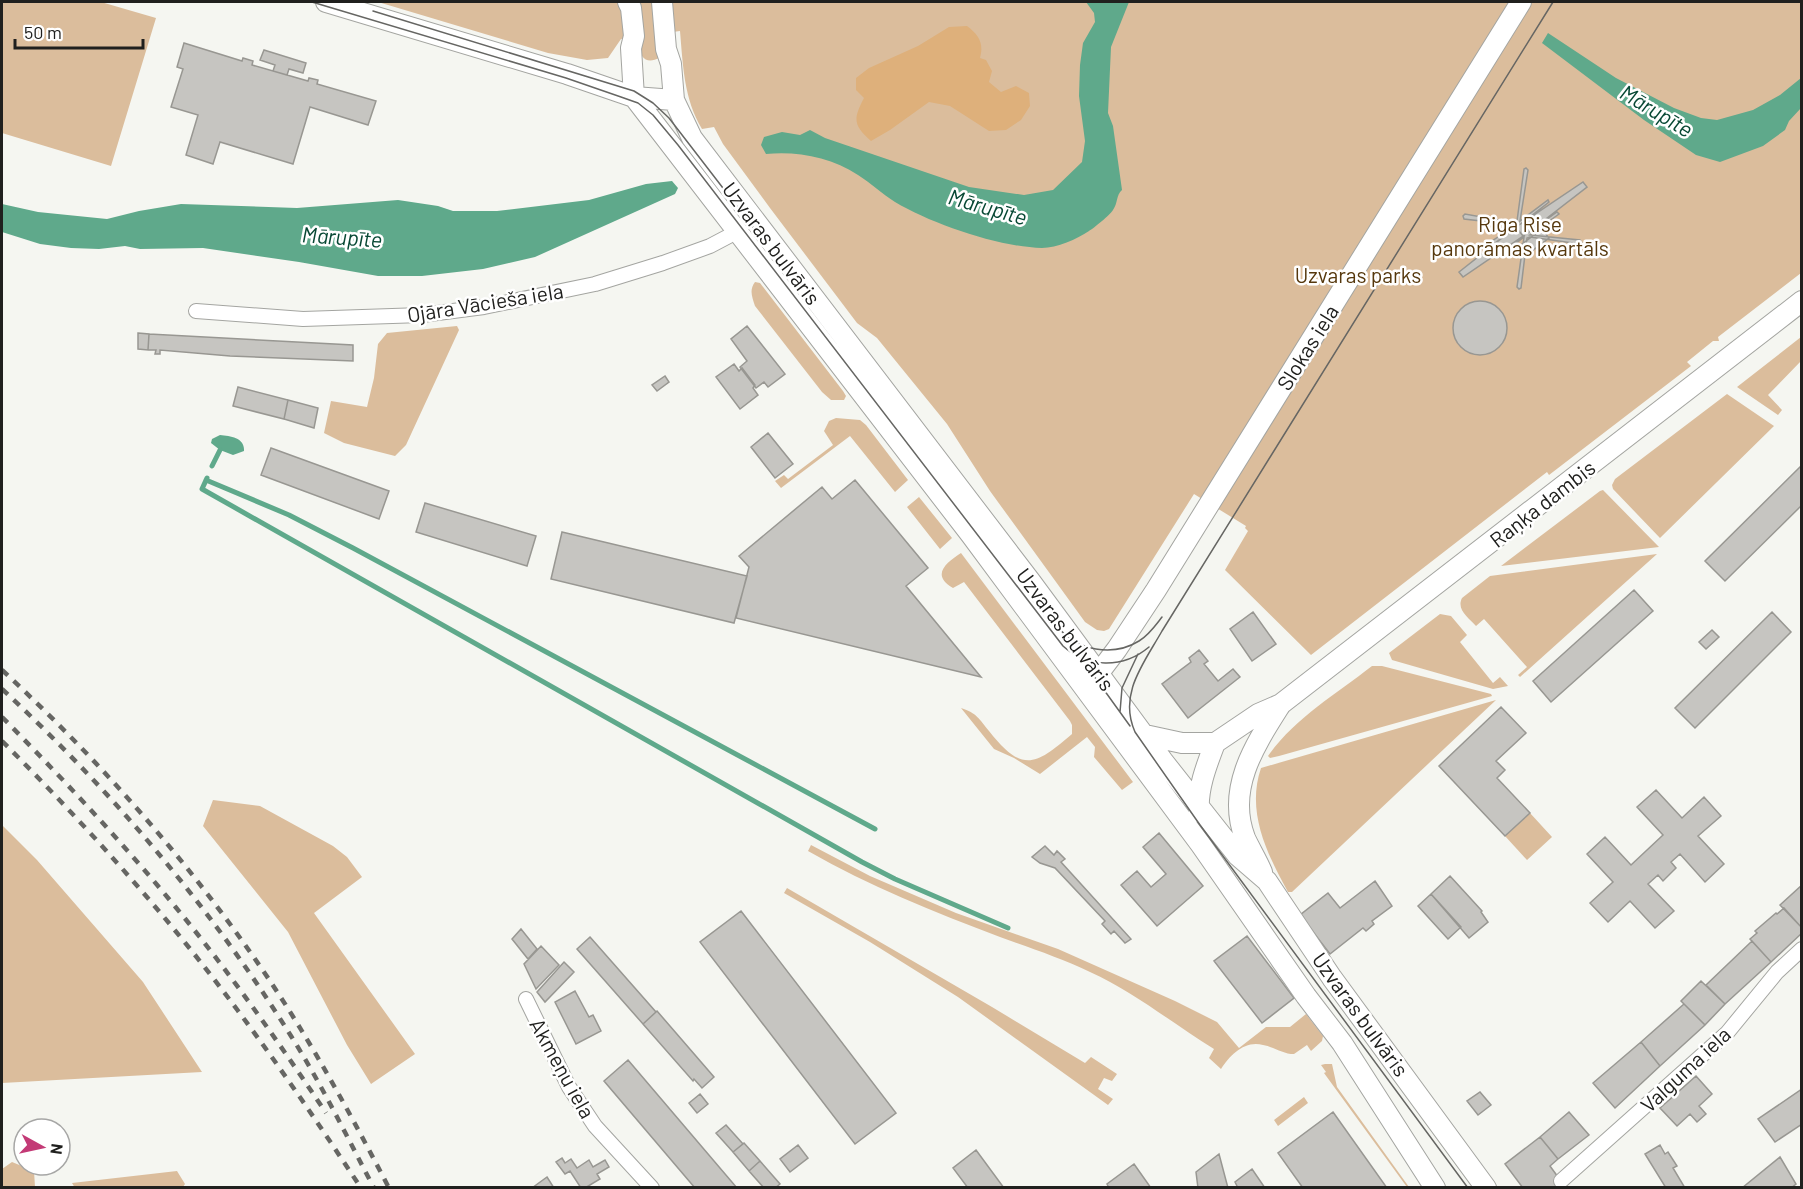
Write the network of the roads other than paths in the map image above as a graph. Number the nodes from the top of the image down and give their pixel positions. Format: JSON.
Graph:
{"nodes":[{"id":1,"x":326,"y":2,"type":"edge"},
{"id":2,"x":628,"y":2,"type":"edge"},
{"id":3,"x":663,"y":2,"type":"edge"},
{"id":4,"x":1521,"y":2,"type":"edge"},
{"id":5,"x":634,"y":97,"type":"junction"},
{"id":6,"x":674,"y":100,"type":"junction"},
{"id":7,"x":729,"y":236,"type":"dead end"},
{"id":8,"x":1802,"y":301,"type":"edge"},
{"id":9,"x":196,"y":312,"type":"dead end"},
{"id":10,"x":1099,"y":672,"type":"junction"},
{"id":11,"x":1086,"y":688,"type":"junction"},
{"id":12,"x":1281,"y":704,"type":"junction"},
{"id":13,"x":1145,"y":735,"type":"junction"},
{"id":14,"x":1215,"y":742,"type":"junction"},
{"id":15,"x":1198,"y":806,"type":"junction"},
{"id":16,"x":1201,"y":845,"type":"junction"},
{"id":17,"x":1267,"y":881,"type":"junction"},
{"id":18,"x":1802,"y":949,"type":"edge"},
{"id":19,"x":526,"y":999,"type":"dead end"},
{"id":20,"x":1561,"y":1181,"type":"dead end"},
{"id":21,"x":652,"y":1188,"type":"edge"},
{"id":22,"x":1435,"y":1188,"type":"edge"},
{"id":23,"x":1486,"y":1188,"type":"edge"}],
"edges":[{"from":1,"to":5,"type":"main road"},
{"from":2,"to":5,"type":"main road"},
{"from":3,"to":6,"type":"main road"},
{"from":4,"to":10,"type":"main road","name":"Slokas iela"},
{"from":5,"to":6,"type":"main road"},
{"from":5,"to":11,"type":"main road","name":"Uzvaras bulvāris"},
{"from":6,"to":10,"type":"main road","name":"Uzvaras bulvāris"},
{"from":7,"to":9,"type":"street","name":"Ojāra Vācieša iela"},
{"from":8,"to":12,"type":"main road","name":"Raņķa dambis"},
{"from":10,"to":11,"type":"main road","name":"Slokas iela"},
{"from":10,"to":13,"type":"main road","name":"Uzvaras bulvāris"},
{"from":11,"to":16,"type":"main road","name":"Uzvaras bulvāris"},
{"from":12,"to":14,"type":"main road","name":"Raņķa dambis"},
{"from":12,"to":17,"type":"main road","name":"Raņķa dambis"},
{"from":13,"to":14,"type":"main road"},
{"from":13,"to":15,"type":"main road","name":"Uzvaras bulvāris"},
{"from":14,"to":15,"type":"main road"},
{"from":15,"to":16,"type":"main road"},
{"from":15,"to":17,"type":"main road","name":"Uzvaras bulvāris"},
{"from":16,"to":22,"type":"main road","name":"Uzvaras bulvāris"},
{"from":17,"to":23,"type":"main road","name":"Uzvaras bulvāris"},
{"from":18,"to":20,"type":"street","name":"Valguma iela"},
{"from":19,"to":21,"type":"street","name":"Akmeņu iela"}]}
